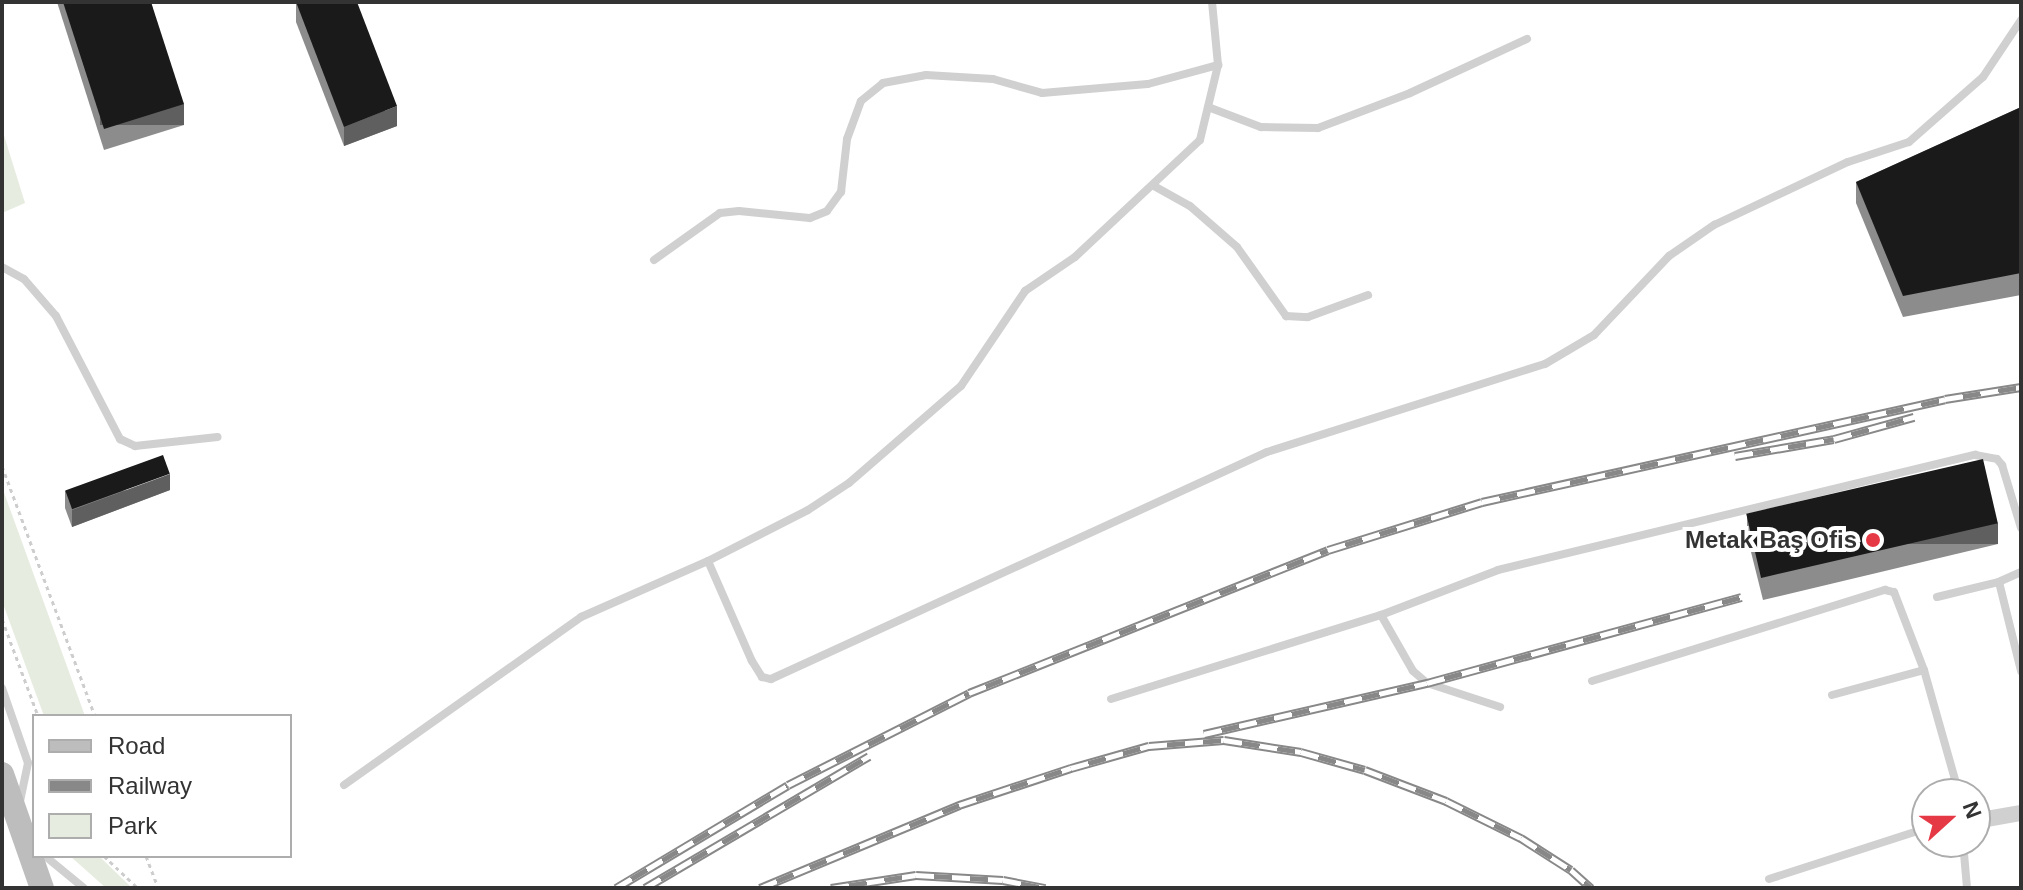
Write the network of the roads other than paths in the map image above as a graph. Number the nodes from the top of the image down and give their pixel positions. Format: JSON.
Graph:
{"nodes":[{"id":1,"x":1212,"y":2,"type":"edge"},
{"id":2,"x":2021,"y":20,"type":"edge"},
{"id":3,"x":1527,"y":39,"type":"dead end"},
{"id":4,"x":1218,"y":65,"type":"junction"},
{"id":5,"x":1208,"y":107,"type":"junction"},
{"id":6,"x":1154,"y":186,"type":"junction"},
{"id":7,"x":654,"y":260,"type":"dead end"},
{"id":8,"x":2,"y":267,"type":"edge"},
{"id":9,"x":1368,"y":295,"type":"dead end"},
{"id":10,"x":218,"y":437,"type":"dead end"},
{"id":11,"x":2021,"y":528,"type":"edge"},
{"id":12,"x":708,"y":561,"type":"junction"},
{"id":13,"x":2021,"y":572,"type":"edge"},
{"id":14,"x":1999,"y":582,"type":"junction"},
{"id":15,"x":1937,"y":597,"type":"dead end"},
{"id":16,"x":1381,"y":615,"type":"junction"},
{"id":17,"x":1924,"y":670,"type":"junction"},
{"id":18,"x":2021,"y":671,"type":"edge"},
{"id":19,"x":1592,"y":681,"type":"dead end"},
{"id":20,"x":2,"y":688,"type":"edge"},
{"id":21,"x":1832,"y":695,"type":"dead end"},
{"id":22,"x":1111,"y":699,"type":"dead end"},
{"id":23,"x":1500,"y":707,"type":"dead end"},
{"id":24,"x":2,"y":774,"type":"edge"},
{"id":25,"x":1954,"y":778,"type":"edge"},
{"id":26,"x":344,"y":785,"type":"dead end"},
{"id":27,"x":2021,"y":813,"type":"edge"},
{"id":28,"x":16,"y":814,"type":"junction"},
{"id":29,"x":1991,"y":818,"type":"edge"},
{"id":30,"x":1911,"y":833,"type":"edge"},
{"id":31,"x":30,"y":843,"type":"edge"},
{"id":32,"x":34,"y":858,"type":"edge"},
{"id":33,"x":47,"y":858,"type":"edge"},
{"id":34,"x":1964,"y":858,"type":"edge"},
{"id":35,"x":1769,"y":879,"type":"dead end"},
{"id":36,"x":42,"y":888,"type":"edge"},
{"id":37,"x":84,"y":888,"type":"edge"},
{"id":38,"x":1967,"y":888,"type":"edge"}],
"edges":[{"from":1,"to":4,"type":"lane"},
{"from":2,"to":12,"type":"lane"},
{"from":3,"to":5,"type":"lane"},
{"from":4,"to":5,"type":"lane"},
{"from":4,"to":7,"type":"lane"},
{"from":5,"to":6,"type":"lane"},
{"from":6,"to":9,"type":"lane"},
{"from":6,"to":12,"type":"lane"},
{"from":8,"to":10,"type":"lane"},
{"from":11,"to":16,"type":"lane"},
{"from":12,"to":26,"type":"lane"},
{"from":13,"to":14,"type":"lane"},
{"from":14,"to":15,"type":"lane"},
{"from":14,"to":18,"type":"lane"},
{"from":16,"to":22,"type":"lane"},
{"from":16,"to":23,"type":"lane"},
{"from":17,"to":19,"type":"lane"},
{"from":17,"to":21,"type":"lane"},
{"from":17,"to":25,"type":"lane"},
{"from":20,"to":28,"type":"lane"},
{"from":24,"to":28,"type":"street"},
{"from":27,"to":29,"type":"street"},
{"from":28,"to":31,"type":"street"},
{"from":30,"to":35,"type":"lane"},
{"from":32,"to":36,"type":"street"},
{"from":33,"to":37,"type":"lane"},
{"from":34,"to":38,"type":"lane"}]}
